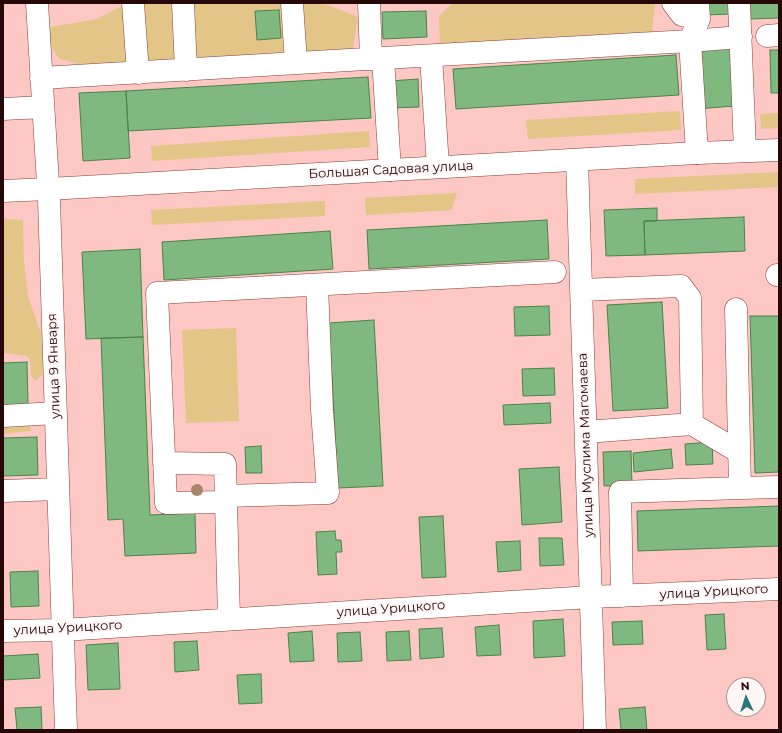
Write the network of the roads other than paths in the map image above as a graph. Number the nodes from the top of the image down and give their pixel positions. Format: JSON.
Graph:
{"nodes":[{"id":1,"x":36,"y":3,"type":"edge"},
{"id":2,"x":133,"y":3,"type":"edge"},
{"id":3,"x":183,"y":3,"type":"edge"},
{"id":4,"x":292,"y":3,"type":"edge"},
{"id":5,"x":369,"y":3,"type":"edge"},
{"id":6,"x":673,"y":3,"type":"edge"},
{"id":7,"x":739,"y":3,"type":"edge"},
{"id":8,"x":698,"y":11,"type":"edge"},
{"id":9,"x":740,"y":37,"type":"junction"},
{"id":10,"x":690,"y":42,"type":"junction"},
{"id":11,"x":431,"y":56,"type":"junction"},
{"id":12,"x":377,"y":59,"type":"junction"},
{"id":13,"x":296,"y":63,"type":"junction"},
{"id":14,"x":186,"y":70,"type":"junction"},
{"id":15,"x":138,"y":73,"type":"junction"},
{"id":16,"x":41,"y":78,"type":"junction"},
{"id":17,"x":43,"y":107,"type":"junction"},
{"id":18,"x":3,"y":109,"type":"edge"},
{"id":19,"x":779,"y":150,"type":"edge"},
{"id":20,"x":745,"y":151,"type":"junction"},
{"id":21,"x":697,"y":153,"type":"junction"},
{"id":22,"x":577,"y":160,"type":"junction"},
{"id":23,"x":438,"y":167,"type":"junction"},
{"id":24,"x":390,"y":170,"type":"junction"},
{"id":25,"x":48,"y":189,"type":"junction"},
{"id":26,"x":3,"y":191,"type":"edge"},
{"id":27,"x":555,"y":272,"type":"dead end"},
{"id":28,"x":317,"y":285,"type":"junction"},
{"id":29,"x":581,"y":290,"type":"junction"},
{"id":30,"x":736,"y":309,"type":"dead end"},
{"id":31,"x":56,"y":413,"type":"junction"},
{"id":32,"x":3,"y":416,"type":"edge"},
{"id":33,"x":692,"y":424,"type":"junction"},
{"id":34,"x":586,"y":432,"type":"junction"},
{"id":35,"x":739,"y":452,"type":"junction"},
{"id":36,"x":164,"y":463,"type":"junction"},
{"id":37,"x":779,"y":487,"type":"edge"},
{"id":38,"x":58,"y":488,"type":"junction"},
{"id":39,"x":740,"y":488,"type":"junction"},
{"id":40,"x":3,"y":491,"type":"edge"},
{"id":41,"x":226,"y":499,"type":"junction"},
{"id":42,"x":779,"y":589,"type":"edge"},
{"id":43,"x":622,"y":596,"type":"junction"},
{"id":44,"x":591,"y":597,"type":"junction"},
{"id":45,"x":229,"y":619,"type":"junction"},
{"id":46,"x":62,"y":630,"type":"junction"},
{"id":47,"x":3,"y":632,"type":"edge"},
{"id":48,"x":66,"y":730,"type":"edge"},
{"id":49,"x":595,"y":730,"type":"edge"}],
"edges":[{"from":1,"to":16,"type":"main road","name":"улица 9 Января"},
{"from":2,"to":15,"type":"main road"},
{"from":3,"to":14,"type":"main road"},
{"from":4,"to":13,"type":"main road"},
{"from":5,"to":12,"type":"main road"},
{"from":6,"to":8,"type":"main road"},
{"from":7,"to":9,"type":"main road"},
{"from":8,"to":10,"type":"main road"},
{"from":9,"to":10,"type":"main road"},
{"from":9,"to":20,"type":"main road"},
{"from":10,"to":11,"type":"main road"},
{"from":10,"to":21,"type":"main road"},
{"from":11,"to":12,"type":"main road"},
{"from":11,"to":23,"type":"main road"},
{"from":12,"to":13,"type":"main road"},
{"from":12,"to":24,"type":"main road"},
{"from":13,"to":14,"type":"main road"},
{"from":14,"to":15,"type":"main road"},
{"from":15,"to":16,"type":"main road"},
{"from":16,"to":17,"type":"main road","name":"улица 9 Января"},
{"from":17,"to":18,"type":"main road"},
{"from":17,"to":25,"type":"main road","name":"улица 9 Января"},
{"from":19,"to":20,"type":"main road","name":"Большая Садовая улица"},
{"from":20,"to":21,"type":"main road","name":"Большая Садовая улица"},
{"from":21,"to":22,"type":"main road","name":"Большая Садовая улица"},
{"from":22,"to":23,"type":"main road","name":"Большая Садовая улица"},
{"from":22,"to":29,"type":"main road","name":"улица Муслима Магомаева"},
{"from":23,"to":24,"type":"main road","name":"Большая Садовая улица"},
{"from":24,"to":25,"type":"main road","name":"Большая Садовая улица"},
{"from":25,"to":26,"type":"main road","name":"Большая Садовая улица"},
{"from":25,"to":31,"type":"main road","name":"улица 9 Января"},
{"from":27,"to":28,"type":"main road"},
{"from":28,"to":36,"type":"main road"},
{"from":28,"to":41,"type":"main road"},
{"from":29,"to":33,"type":"main road"},
{"from":29,"to":34,"type":"main road","name":"улица Муслима Магомаева"},
{"from":30,"to":35,"type":"main road"},
{"from":31,"to":32,"type":"main road"},
{"from":31,"to":38,"type":"main road","name":"улица 9 Января"},
{"from":33,"to":34,"type":"main road"},
{"from":33,"to":35,"type":"main road"},
{"from":34,"to":44,"type":"main road","name":"улица Муслима Магомаева"},
{"from":35,"to":39,"type":"main road"},
{"from":36,"to":41,"type":"main road"},
{"from":36,"to":41,"type":"main road"},
{"from":37,"to":39,"type":"main road"},
{"from":38,"to":40,"type":"main road"},
{"from":38,"to":46,"type":"main road","name":"улица 9 Января"},
{"from":39,"to":43,"type":"main road"},
{"from":41,"to":45,"type":"main road"},
{"from":42,"to":43,"type":"main road","name":"улица Урицкого"},
{"from":43,"to":44,"type":"main road","name":"улица Урицкого"},
{"from":44,"to":45,"type":"main road","name":"улица Урицкого"},
{"from":44,"to":49,"type":"main road","name":"улица Муслима Магомаева"},
{"from":45,"to":46,"type":"main road","name":"улица Урицкого"},
{"from":46,"to":47,"type":"main road","name":"улица Урицкого"},
{"from":46,"to":48,"type":"main road","name":"улица 9 Января"}]}
